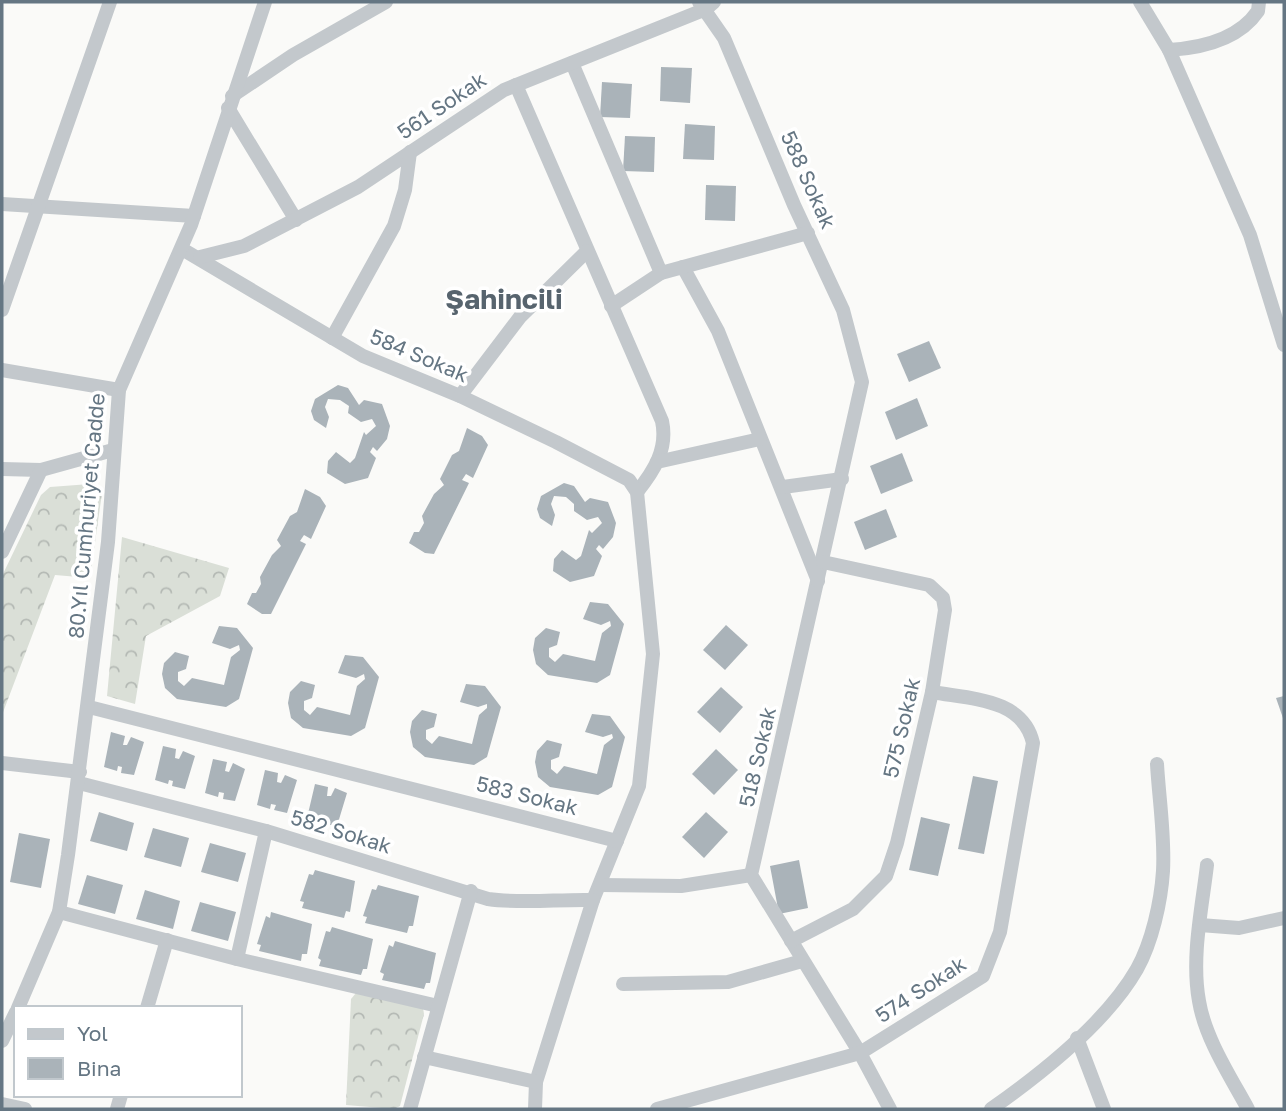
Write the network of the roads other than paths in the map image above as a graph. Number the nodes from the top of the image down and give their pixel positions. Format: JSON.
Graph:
{"nodes":[{"id":1,"x":110,"y":2,"type":"edge"},
{"id":2,"x":265,"y":2,"type":"edge"},
{"id":3,"x":386,"y":2,"type":"edge"},
{"id":4,"x":1140,"y":2,"type":"edge"},
{"id":5,"x":1259,"y":2,"type":"edge"},
{"id":6,"x":706,"y":4,"type":"edge"},
{"id":7,"x":1169,"y":50,"type":"junction"},
{"id":8,"x":572,"y":63,"type":"junction"},
{"id":9,"x":516,"y":85,"type":"junction"},
{"id":10,"x":230,"y":102,"type":"junction"},
{"id":11,"x":410,"y":152,"type":"junction"},
{"id":12,"x":2,"y":204,"type":"edge"},
{"id":13,"x":41,"y":204,"type":"junction"},
{"id":14,"x":194,"y":216,"type":"junction"},
{"id":15,"x":296,"y":220,"type":"junction"},
{"id":16,"x":808,"y":233,"type":"junction"},
{"id":17,"x":182,"y":249,"type":"junction"},
{"id":18,"x":587,"y":251,"type":"junction"},
{"id":19,"x":200,"y":257,"type":"junction"},
{"id":20,"x":683,"y":267,"type":"junction"},
{"id":21,"x":662,"y":273,"type":"junction"},
{"id":22,"x":611,"y":306,"type":"junction"},
{"id":23,"x":2,"y":310,"type":"edge"},
{"id":24,"x":332,"y":338,"type":"junction"},
{"id":25,"x":1284,"y":345,"type":"edge"},
{"id":26,"x":2,"y":370,"type":"edge"},
{"id":27,"x":862,"y":382,"type":"joint"},
{"id":28,"x":119,"y":390,"type":"junction"},
{"id":29,"x":460,"y":396,"type":"junction"},
{"id":30,"x":760,"y":439,"type":"junction"},
{"id":31,"x":113,"y":450,"type":"junction"},
{"id":32,"x":657,"y":462,"type":"junction"},
{"id":33,"x":2,"y":469,"type":"edge"},
{"id":34,"x":41,"y":470,"type":"junction"},
{"id":35,"x":842,"y":479,"type":"junction"},
{"id":36,"x":783,"y":487,"type":"junction"},
{"id":37,"x":637,"y":495,"type":"junction"},
{"id":38,"x":2,"y":552,"type":"edge"},
{"id":39,"x":823,"y":562,"type":"junction"},
{"id":40,"x":818,"y":580,"type":"junction"},
{"id":41,"x":932,"y":692,"type":"junction"},
{"id":42,"x":89,"y":707,"type":"junction"},
{"id":43,"x":2,"y":763,"type":"edge"},
{"id":44,"x":1157,"y":764,"type":"dead end"},
{"id":45,"x":80,"y":778,"type":"junction"},
{"id":46,"x":266,"y":831,"type":"junction"},
{"id":47,"x":617,"y":841,"type":"junction"},
{"id":48,"x":1207,"y":865,"type":"dead end"},
{"id":49,"x":751,"y":875,"type":"junction"},
{"id":50,"x":601,"y":885,"type":"junction"},
{"id":51,"x":471,"y":891,"type":"junction"},
{"id":52,"x":593,"y":900,"type":"junction"},
{"id":53,"x":59,"y":912,"type":"junction"},
{"id":54,"x":1284,"y":918,"type":"edge"},
{"id":55,"x":1200,"y":925,"type":"junction"},
{"id":56,"x":167,"y":940,"type":"junction"},
{"id":57,"x":791,"y":941,"type":"junction"},
{"id":58,"x":237,"y":959,"type":"junction"},
{"id":59,"x":803,"y":961,"type":"junction"},
{"id":60,"x":623,"y":984,"type":"dead end"},
{"id":61,"x":19,"y":1006,"type":"edge"},
{"id":62,"x":148,"y":1006,"type":"edge"},
{"id":63,"x":438,"y":1006,"type":"junction"},
{"id":64,"x":14,"y":1016,"type":"edge"},
{"id":65,"x":4,"y":1034,"type":"edge"},
{"id":66,"x":1077,"y":1038,"type":"junction"},
{"id":67,"x":860,"y":1053,"type":"junction"},
{"id":68,"x":424,"y":1057,"type":"junction"},
{"id":69,"x":537,"y":1082,"type":"junction"},
{"id":70,"x":2,"y":1104,"type":"edge"},
{"id":71,"x":25,"y":1109,"type":"edge"},
{"id":72,"x":410,"y":1109,"type":"edge"},
{"id":73,"x":535,"y":1109,"type":"edge"},
{"id":74,"x":657,"y":1109,"type":"edge"},
{"id":75,"x":890,"y":1109,"type":"edge"},
{"id":76,"x":991,"y":1109,"type":"edge"},
{"id":77,"x":1104,"y":1109,"type":"edge"},
{"id":78,"x":1248,"y":1109,"type":"edge"}],
"edges":[{"from":1,"to":13,"type":"street"},
{"from":2,"to":10,"type":"street","name":"80.Yıl Cumhuriyet Cadde"},
{"from":3,"to":10,"type":"street"},
{"from":4,"to":7,"type":"street"},
{"from":5,"to":7,"type":"street"},
{"from":6,"to":8,"type":"street","name":"561 Sokak"},
{"from":6,"to":16,"type":"street","name":"588 Sokak"},
{"from":7,"to":25,"type":"street"},
{"from":8,"to":9,"type":"street","name":"561 Sokak"},
{"from":8,"to":21,"type":"street"},
{"from":9,"to":11,"type":"street","name":"561 Sokak"},
{"from":9,"to":18,"type":"street"},
{"from":10,"to":14,"type":"street","name":"80.Yıl Cumhuriyet Cadde"},
{"from":10,"to":15,"type":"street"},
{"from":11,"to":15,"type":"street","name":"561 Sokak"},
{"from":11,"to":24,"type":"street"},
{"from":12,"to":13,"type":"street"},
{"from":13,"to":14,"type":"street"},
{"from":13,"to":23,"type":"street"},
{"from":14,"to":17,"type":"street","name":"80.Yıl Cumhuriyet Cadde"},
{"from":15,"to":19,"type":"street","name":"561 Sokak"},
{"from":16,"to":20,"type":"street"},
{"from":16,"to":27,"type":"street","name":"588 Sokak"},
{"from":17,"to":19,"type":"street","name":"584 Sokak"},
{"from":17,"to":28,"type":"street","name":"80.Yıl Cumhuriyet Cadde"},
{"from":18,"to":22,"type":"street"},
{"from":18,"to":29,"type":"street"},
{"from":19,"to":24,"type":"street","name":"584 Sokak"},
{"from":20,"to":21,"type":"street"},
{"from":20,"to":30,"type":"street"},
{"from":21,"to":22,"type":"street"},
{"from":22,"to":32,"type":"street"},
{"from":24,"to":29,"type":"street","name":"584 Sokak"},
{"from":26,"to":28,"type":"street"},
{"from":27,"to":35,"type":"street","name":"518 Sokak"},
{"from":28,"to":31,"type":"street","name":"80.Yıl Cumhuriyet Cadde"},
{"from":29,"to":37,"type":"street","name":"584 Sokak"},
{"from":30,"to":32,"type":"street"},
{"from":30,"to":36,"type":"street"},
{"from":31,"to":34,"type":"street"},
{"from":31,"to":42,"type":"street","name":"80.Yıl Cumhuriyet Cadde"},
{"from":32,"to":37,"type":"street"},
{"from":33,"to":34,"type":"street"},
{"from":34,"to":38,"type":"street"},
{"from":35,"to":36,"type":"street"},
{"from":35,"to":39,"type":"street","name":"518 Sokak"},
{"from":36,"to":40,"type":"street"},
{"from":37,"to":47,"type":"street"},
{"from":39,"to":40,"type":"street","name":"518 Sokak"},
{"from":39,"to":41,"type":"street","name":"575 Sokak"},
{"from":40,"to":49,"type":"street","name":"518 Sokak"},
{"from":41,"to":57,"type":"street","name":"575 Sokak"},
{"from":41,"to":67,"type":"street","name":"574 Sokak"},
{"from":42,"to":45,"type":"street","name":"80.Yıl Cumhuriyet Cadde"},
{"from":42,"to":47,"type":"street","name":"583 Sokak"},
{"from":43,"to":45,"type":"street","name":"582 Sokak"},
{"from":44,"to":66,"type":"street"},
{"from":45,"to":46,"type":"street","name":"582 Sokak"},
{"from":45,"to":53,"type":"street","name":"80.Yıl Cumhuriyet Cadde"},
{"from":46,"to":51,"type":"street","name":"582 Sokak"},
{"from":46,"to":58,"type":"street"},
{"from":47,"to":50,"type":"street"},
{"from":48,"to":55,"type":"street"},
{"from":49,"to":50,"type":"street"},
{"from":49,"to":57,"type":"street"},
{"from":50,"to":52,"type":"street"},
{"from":51,"to":52,"type":"street","name":"582 Sokak"},
{"from":51,"to":63,"type":"street"},
{"from":52,"to":69,"type":"street"},
{"from":53,"to":56,"type":"street"},
{"from":53,"to":61,"type":"street","name":"80.Yıl Cumhuriyet Cadde"},
{"from":54,"to":55,"type":"street"},
{"from":55,"to":78,"type":"street"},
{"from":56,"to":58,"type":"street"},
{"from":56,"to":62,"type":"street"},
{"from":57,"to":59,"type":"street"},
{"from":58,"to":63,"type":"street"},
{"from":59,"to":60,"type":"street"},
{"from":59,"to":67,"type":"street"},
{"from":63,"to":68,"type":"street"},
{"from":64,"to":65,"type":"street","name":"80.Yıl Cumhuriyet Cadde"},
{"from":66,"to":76,"type":"street"},
{"from":66,"to":77,"type":"street"},
{"from":67,"to":74,"type":"street","name":"574 Sokak"},
{"from":67,"to":75,"type":"street"},
{"from":68,"to":69,"type":"street"},
{"from":68,"to":72,"type":"street"},
{"from":69,"to":73,"type":"street"},
{"from":70,"to":71,"type":"street"}]}
